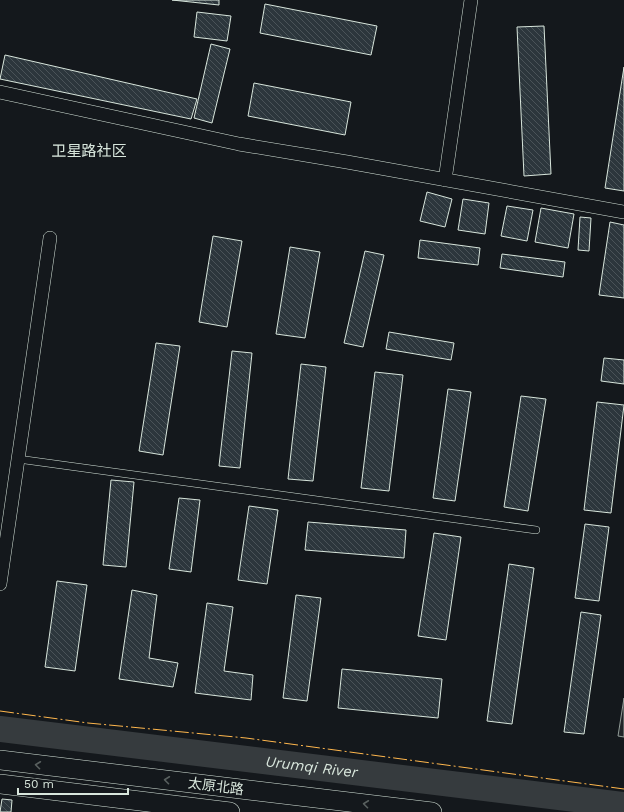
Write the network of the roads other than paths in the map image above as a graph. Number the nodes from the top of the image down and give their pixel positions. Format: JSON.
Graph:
{"nodes":[{"id":1,"x":471,"y":0,"type":"edge"},
{"id":2,"x":0,"y":92,"type":"edge"},
{"id":3,"x":445,"y":180,"type":"junction"},
{"id":4,"x":624,"y":212,"type":"edge"},
{"id":5,"x":50,"y":238,"type":"dead end"},
{"id":6,"x":18,"y":459,"type":"junction"},
{"id":7,"x":536,"y":530,"type":"dead end"},
{"id":8,"x":0,"y":584,"type":"edge"},
{"id":9,"x":0,"y":760,"type":"edge"},
{"id":10,"x":0,"y":784,"type":"edge"},
{"id":11,"x":230,"y":812,"type":"edge"},
{"id":12,"x":432,"y":812,"type":"edge"}],
"edges":[{"from":1,"to":3,"type":"street"},
{"from":2,"to":3,"type":"street"},
{"from":3,"to":4,"type":"street"},
{"from":5,"to":6,"type":"street"},
{"from":6,"to":7,"type":"lane"},
{"from":6,"to":8,"type":"street"},
{"from":12,"to":9,"type":"main road","name":"太原北路","one_way":true},
{"from":10,"to":11,"type":"main road"}]}
